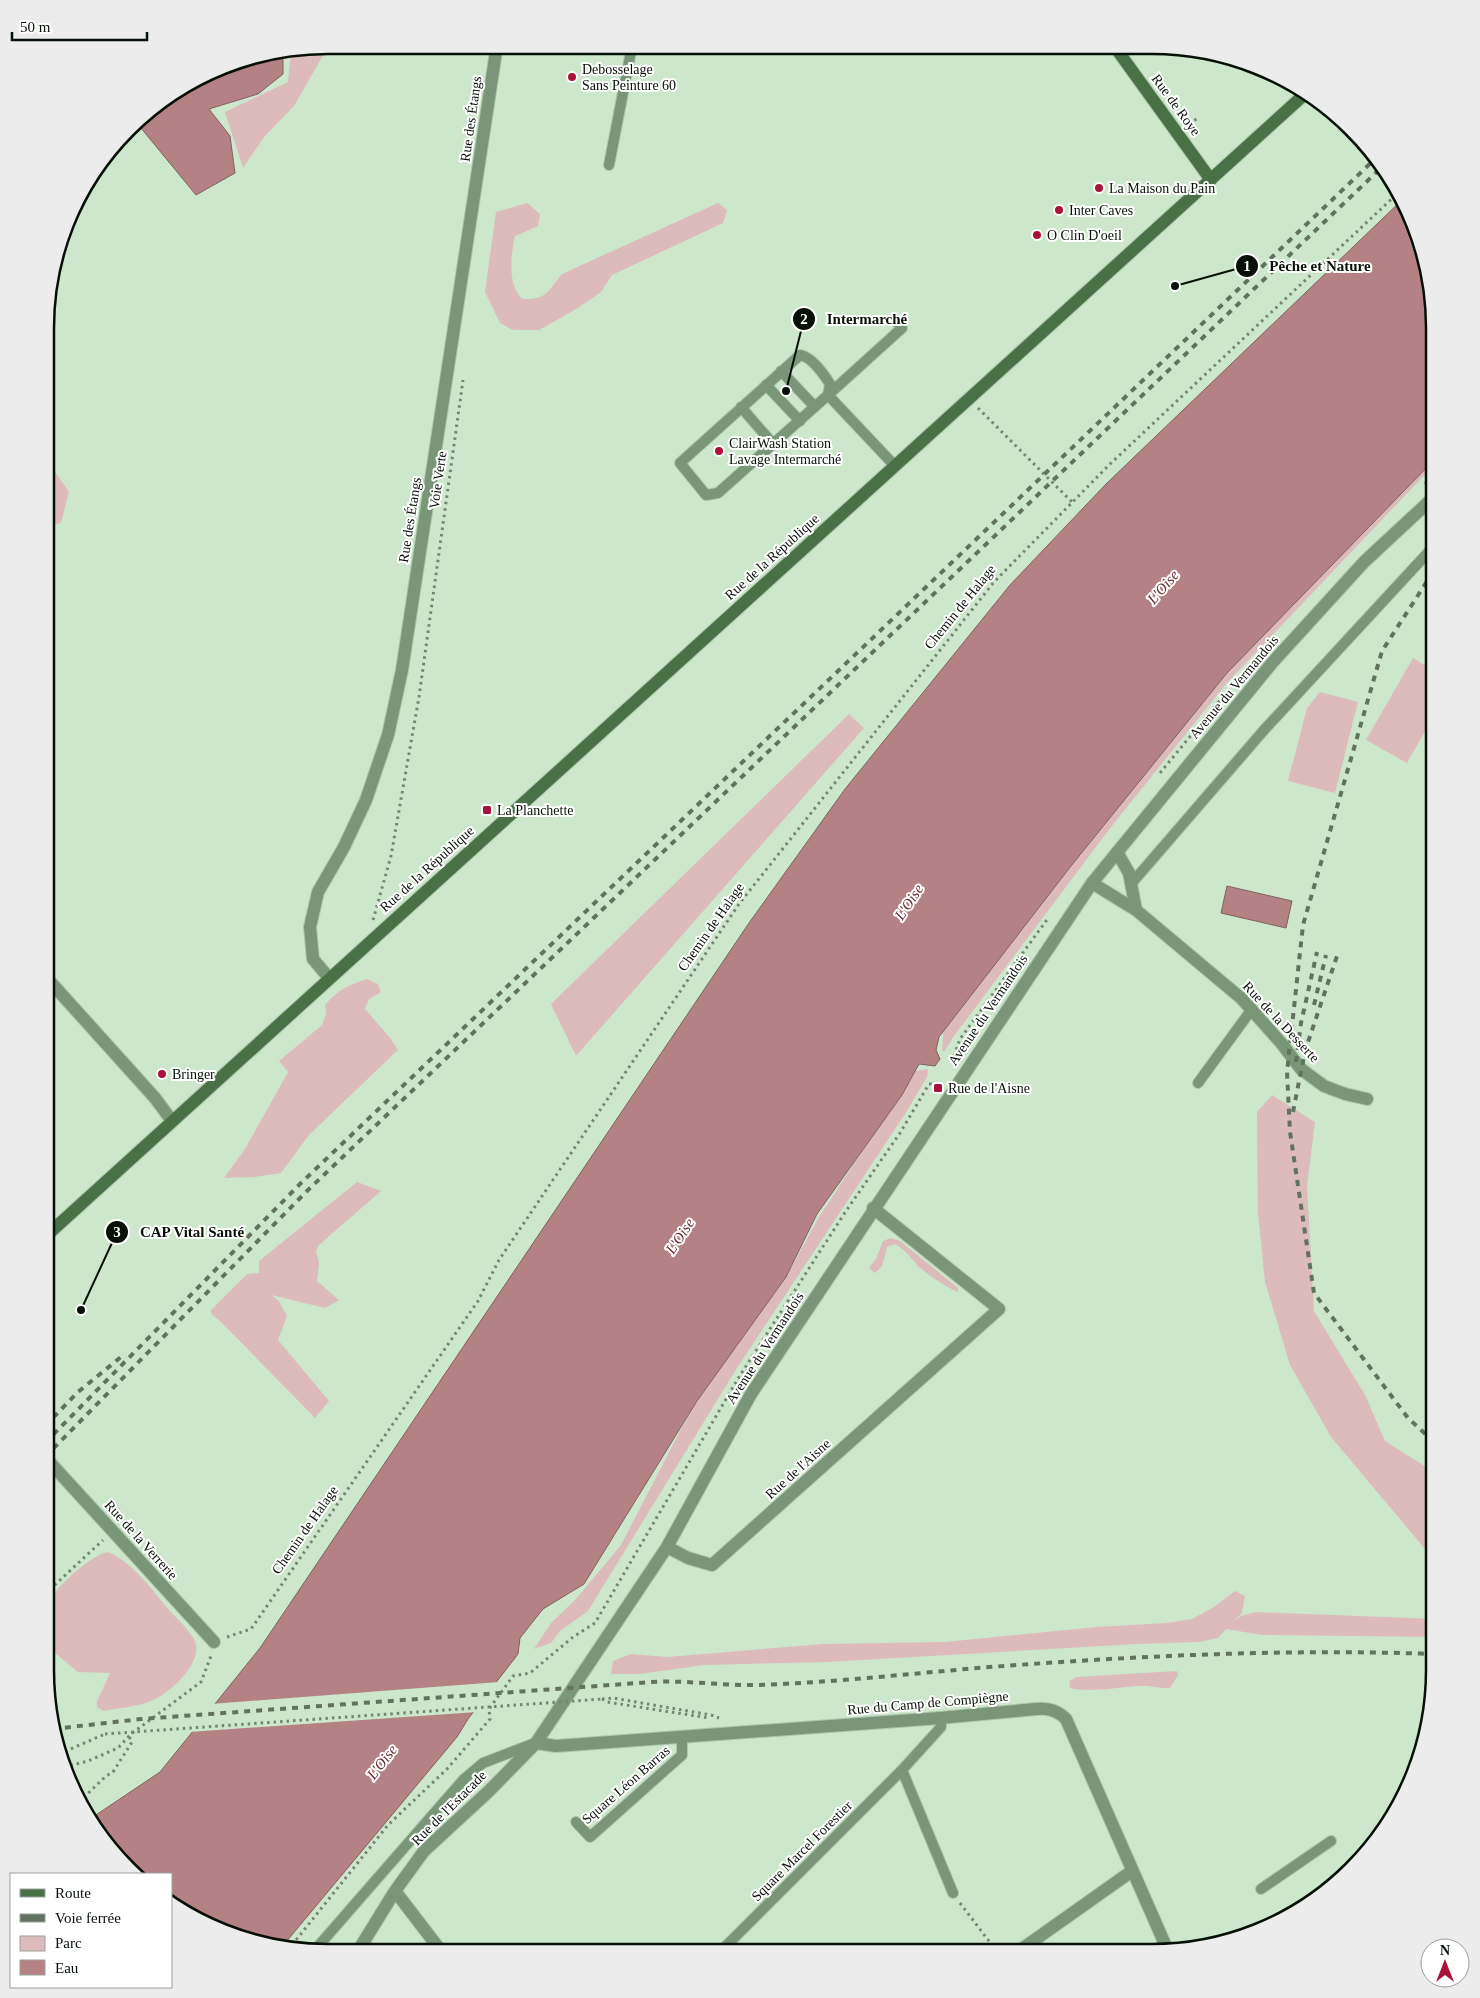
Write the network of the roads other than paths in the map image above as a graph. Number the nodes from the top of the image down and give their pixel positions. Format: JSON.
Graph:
{"nodes":[{"id":1,"x":496,"y":54,"type":"edge"},
{"id":2,"x":630,"y":54,"type":"edge"},
{"id":3,"x":1120,"y":54,"type":"edge"},
{"id":4,"x":1301,"y":98,"type":"edge"},
{"id":5,"x":609,"y":165,"type":"dead end"},
{"id":6,"x":1211,"y":180,"type":"junction"},
{"id":7,"x":894,"y":319,"type":"dead end"},
{"id":8,"x":781,"y":371,"type":"junction"},
{"id":9,"x":766,"y":385,"type":"junction"},
{"id":10,"x":828,"y":395,"type":"junction"},
{"id":11,"x":815,"y":407,"type":"junction"},
{"id":12,"x":741,"y":408,"type":"junction"},
{"id":13,"x":800,"y":421,"type":"junction"},
{"id":14,"x":773,"y":444,"type":"junction"},
{"id":15,"x":895,"y":466,"type":"junction"},
{"id":16,"x":1426,"y":504,"type":"edge"},
{"id":17,"x":1426,"y":555,"type":"edge"},
{"id":18,"x":1117,"y":852,"type":"junction"},
{"id":19,"x":1092,"y":884,"type":"junction"},
{"id":20,"x":1131,"y":884,"type":"junction"},
{"id":21,"x":1136,"y":910,"type":"junction"},
{"id":22,"x":329,"y":978,"type":"junction"},
{"id":23,"x":54,"y":986,"type":"edge"},
{"id":24,"x":1252,"y":1010,"type":"junction"},
{"id":25,"x":1198,"y":1083,"type":"dead end"},
{"id":26,"x":1367,"y":1099,"type":"dead end"},
{"id":27,"x":172,"y":1121,"type":"junction"},
{"id":28,"x":873,"y":1208,"type":"junction"},
{"id":29,"x":54,"y":1229,"type":"edge"},
{"id":30,"x":54,"y":1468,"type":"edge"},
{"id":31,"x":667,"y":1547,"type":"junction"},
{"id":32,"x":214,"y":1642,"type":"road end"},
{"id":33,"x":940,"y":1718,"type":"junction"},
{"id":34,"x":682,"y":1737,"type":"junction"},
{"id":35,"x":536,"y":1742,"type":"junction"},
{"id":36,"x":902,"y":1770,"type":"junction"},
{"id":37,"x":576,"y":1822,"type":"dead end"},
{"id":38,"x":1331,"y":1841,"type":"dead end"},
{"id":39,"x":1132,"y":1871,"type":"junction"},
{"id":40,"x":1260,"y":1889,"type":"dead end"},
{"id":41,"x":395,"y":1891,"type":"junction"},
{"id":42,"x":953,"y":1893,"type":"road end"},
{"id":43,"x":320,"y":1944,"type":"edge"},
{"id":44,"x":362,"y":1944,"type":"edge"},
{"id":45,"x":436,"y":1944,"type":"edge"},
{"id":46,"x":728,"y":1944,"type":"edge"},
{"id":47,"x":1029,"y":1944,"type":"edge"},
{"id":48,"x":1165,"y":1944,"type":"edge"}],
"edges":[{"from":1,"to":22,"type":"street","name":"Rue des Étangs"},
{"from":2,"to":5,"type":"lane"},
{"from":3,"to":6,"type":"main road","name":"Rue de Roye"},
{"from":4,"to":6,"type":"main road","name":"Rue de la République"},
{"from":6,"to":15,"type":"main road","name":"Rue de la République"},
{"from":7,"to":10,"type":"lane"},
{"from":8,"to":9,"type":"lane"},
{"from":8,"to":10,"type":"lane"},
{"from":8,"to":11,"type":"lane"},
{"from":9,"to":12,"type":"lane"},
{"from":9,"to":13,"type":"lane"},
{"from":10,"to":11,"type":"lane"},
{"from":10,"to":15,"type":"lane"},
{"from":11,"to":13,"type":"lane"},
{"from":12,"to":14,"type":"lane"},
{"from":12,"to":14,"type":"lane"},
{"from":13,"to":14,"type":"lane"},
{"from":15,"to":22,"type":"main road","name":"Rue de la République"},
{"from":16,"to":18,"type":"street","name":"Avenue du Vermandois"},
{"from":17,"to":20,"type":"lane"},
{"from":18,"to":19,"type":"street","name":"Avenue du Vermandois"},
{"from":18,"to":20,"type":"street"},
{"from":19,"to":21,"type":"street","name":"Rue de la Desserte"},
{"from":19,"to":28,"type":"street","name":"Avenue du Vermandois"},
{"from":20,"to":21,"type":"street"},
{"from":21,"to":24,"type":"street","name":"Rue de la Desserte"},
{"from":22,"to":27,"type":"main road","name":"Rue de la République"},
{"from":23,"to":27,"type":"street"},
{"from":24,"to":25,"type":"lane"},
{"from":24,"to":26,"type":"street","name":"Rue de la Desserte"},
{"from":27,"to":29,"type":"main road","name":"Rue de la République"},
{"from":28,"to":31,"type":"street","name":"Avenue du Vermandois"},
{"from":28,"to":31,"type":"street","name":"Rue de l'Aisne"},
{"from":30,"to":32,"type":"street","name":"Rue de la Verrerie"},
{"from":31,"to":35,"type":"street","name":"Avenue du Vermandois"},
{"from":33,"to":34,"type":"street","name":"Rue du Camp de Compiègne"},
{"from":33,"to":36,"type":"lane","name":"Square Marcel Forestier"},
{"from":33,"to":39,"type":"street","name":"Rue du Camp de Compiègne"},
{"from":34,"to":35,"type":"street","name":"Rue du Camp de Compiègne"},
{"from":34,"to":37,"type":"lane","name":"Square Léon Barras"},
{"from":35,"to":41,"type":"street","name":"Rue de l'Estacade"},
{"from":35,"to":43,"type":"lane"},
{"from":36,"to":42,"type":"lane"},
{"from":36,"to":46,"type":"lane","name":"Square Marcel Forestier"},
{"from":38,"to":40,"type":"lane"},
{"from":39,"to":47,"type":"street"},
{"from":39,"to":48,"type":"street","name":"Rue du Camp de Compiègne"},
{"from":41,"to":44,"type":"street","name":"Rue de l'Estacade"},
{"from":41,"to":45,"type":"street"}]}
